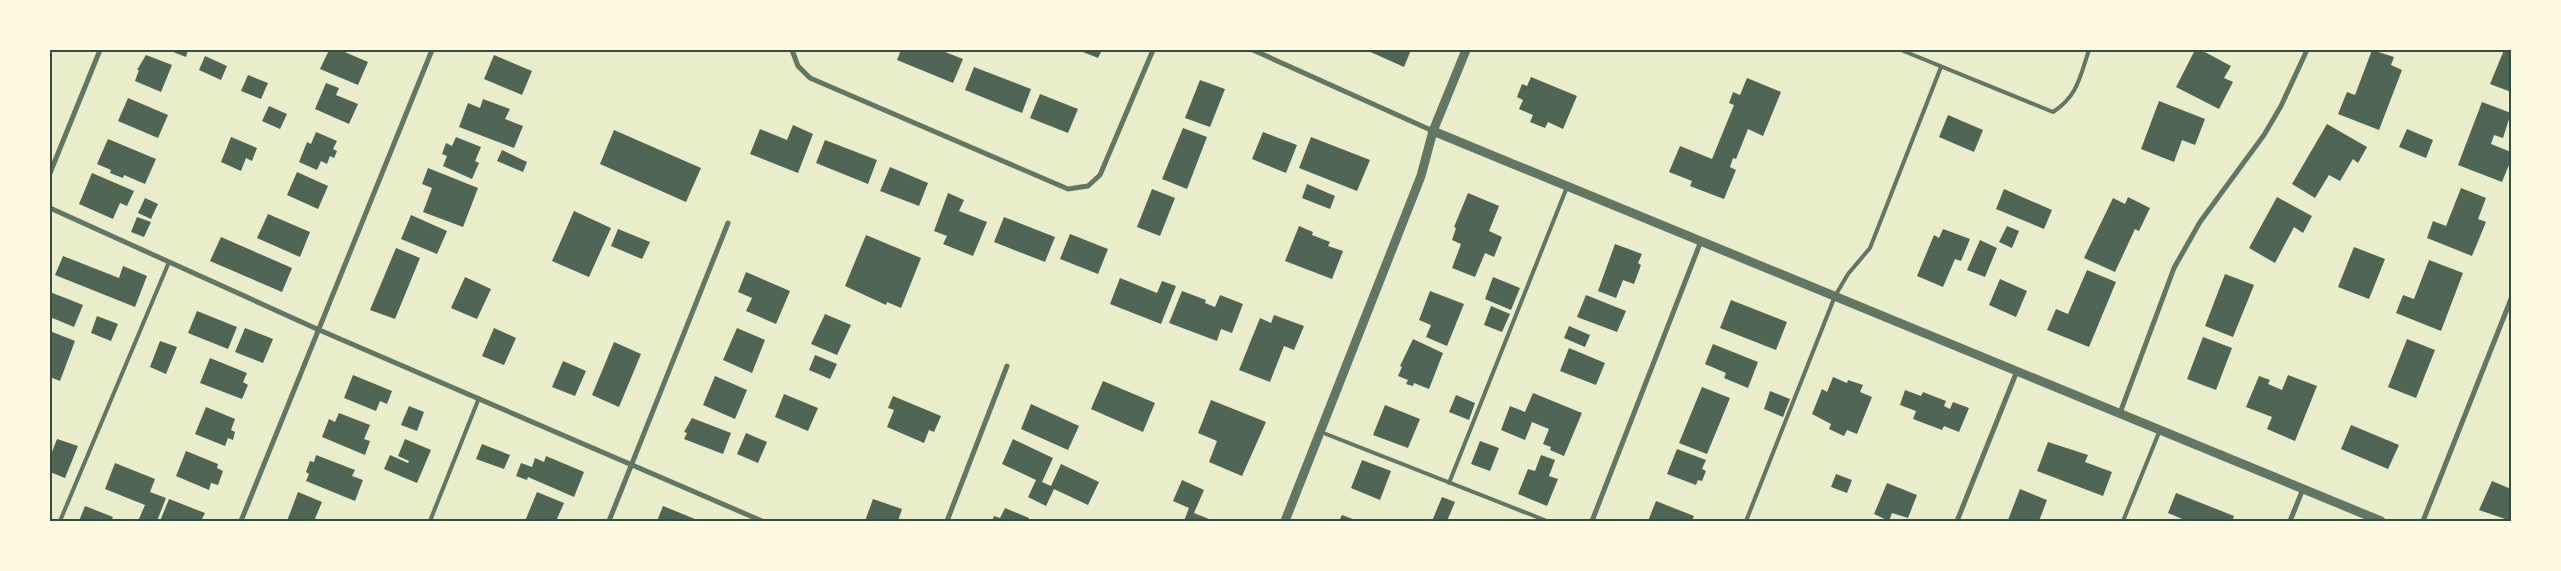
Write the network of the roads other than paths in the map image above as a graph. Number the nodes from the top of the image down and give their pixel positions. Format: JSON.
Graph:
{"nodes":[{"id":1,"x":100,"y":50,"type":"edge"},
{"id":2,"x":432,"y":50,"type":"edge"},
{"id":3,"x":1153,"y":50,"type":"edge"},
{"id":4,"x":1252,"y":50,"type":"edge"},
{"id":5,"x":1466,"y":50,"type":"edge"},
{"id":6,"x":1902,"y":50,"type":"edge"},
{"id":7,"x":2089,"y":50,"type":"edge"},
{"id":8,"x":2307,"y":50,"type":"edge"},
{"id":9,"x":793,"y":52,"type":"edge"},
{"id":10,"x":1942,"y":67,"type":"junction"},
{"id":11,"x":1433,"y":131,"type":"junction"},
{"id":12,"x":50,"y":173,"type":"edge"},
{"id":13,"x":1567,"y":186,"type":"junction"},
{"id":14,"x":50,"y":208,"type":"edge"},
{"id":15,"x":728,"y":223,"type":"dead end"},
{"id":16,"x":1701,"y":241,"type":"junction"},
{"id":17,"x":169,"y":262,"type":"junction"},
{"id":18,"x":1835,"y":296,"type":"junction"},
{"id":19,"x":2511,"y":299,"type":"edge"},
{"id":20,"x":317,"y":329,"type":"junction"},
{"id":21,"x":1007,"y":366,"type":"dead end"},
{"id":22,"x":2017,"y":371,"type":"junction"},
{"id":23,"x":479,"y":398,"type":"junction"},
{"id":24,"x":2120,"y":414,"type":"junction"},
{"id":25,"x":2160,"y":430,"type":"junction"},
{"id":26,"x":1320,"y":432,"type":"junction"},
{"id":27,"x":632,"y":463,"type":"junction"},
{"id":28,"x":1450,"y":483,"type":"junction"},
{"id":29,"x":2303,"y":489,"type":"junction"},
{"id":30,"x":60,"y":521,"type":"edge"},
{"id":31,"x":241,"y":521,"type":"edge"},
{"id":32,"x":430,"y":521,"type":"edge"},
{"id":33,"x":609,"y":521,"type":"edge"},
{"id":34,"x":762,"y":521,"type":"edge"},
{"id":35,"x":947,"y":521,"type":"edge"},
{"id":36,"x":1286,"y":521,"type":"edge"},
{"id":37,"x":1547,"y":521,"type":"edge"},
{"id":38,"x":1592,"y":521,"type":"edge"},
{"id":39,"x":1746,"y":521,"type":"edge"},
{"id":40,"x":1957,"y":521,"type":"edge"},
{"id":41,"x":2123,"y":521,"type":"edge"},
{"id":42,"x":2290,"y":521,"type":"edge"},
{"id":43,"x":2381,"y":521,"type":"edge"},
{"id":44,"x":2423,"y":521,"type":"edge"}],
"edges":[{"from":1,"to":12,"type":"street"},
{"from":2,"to":20,"type":"street"},
{"from":3,"to":9,"type":"street"},
{"from":4,"to":11,"type":"street"},
{"from":5,"to":11,"type":"street"},
{"from":6,"to":10,"type":"lane"},
{"from":7,"to":10,"type":"lane"},
{"from":8,"to":24,"type":"street"},
{"from":10,"to":18,"type":"lane"},
{"from":11,"to":13,"type":"street"},
{"from":11,"to":26,"type":"street"},
{"from":13,"to":16,"type":"street"},
{"from":13,"to":28,"type":"lane"},
{"from":14,"to":17,"type":"street"},
{"from":15,"to":27,"type":"street"},
{"from":16,"to":18,"type":"street"},
{"from":16,"to":38,"type":"street"},
{"from":17,"to":20,"type":"street"},
{"from":17,"to":30,"type":"lane"},
{"from":18,"to":22,"type":"street"},
{"from":18,"to":39,"type":"lane"},
{"from":19,"to":44,"type":"street"},
{"from":20,"to":23,"type":"street"},
{"from":20,"to":31,"type":"street"},
{"from":21,"to":35,"type":"street"},
{"from":22,"to":24,"type":"street"},
{"from":22,"to":40,"type":"street"},
{"from":23,"to":27,"type":"street"},
{"from":23,"to":32,"type":"lane"},
{"from":24,"to":25,"type":"street"},
{"from":25,"to":29,"type":"street"},
{"from":25,"to":41,"type":"lane"},
{"from":26,"to":28,"type":"lane"},
{"from":26,"to":36,"type":"street"},
{"from":27,"to":33,"type":"street"},
{"from":27,"to":34,"type":"street"},
{"from":28,"to":37,"type":"lane"},
{"from":29,"to":42,"type":"street"},
{"from":29,"to":43,"type":"street"}]}
